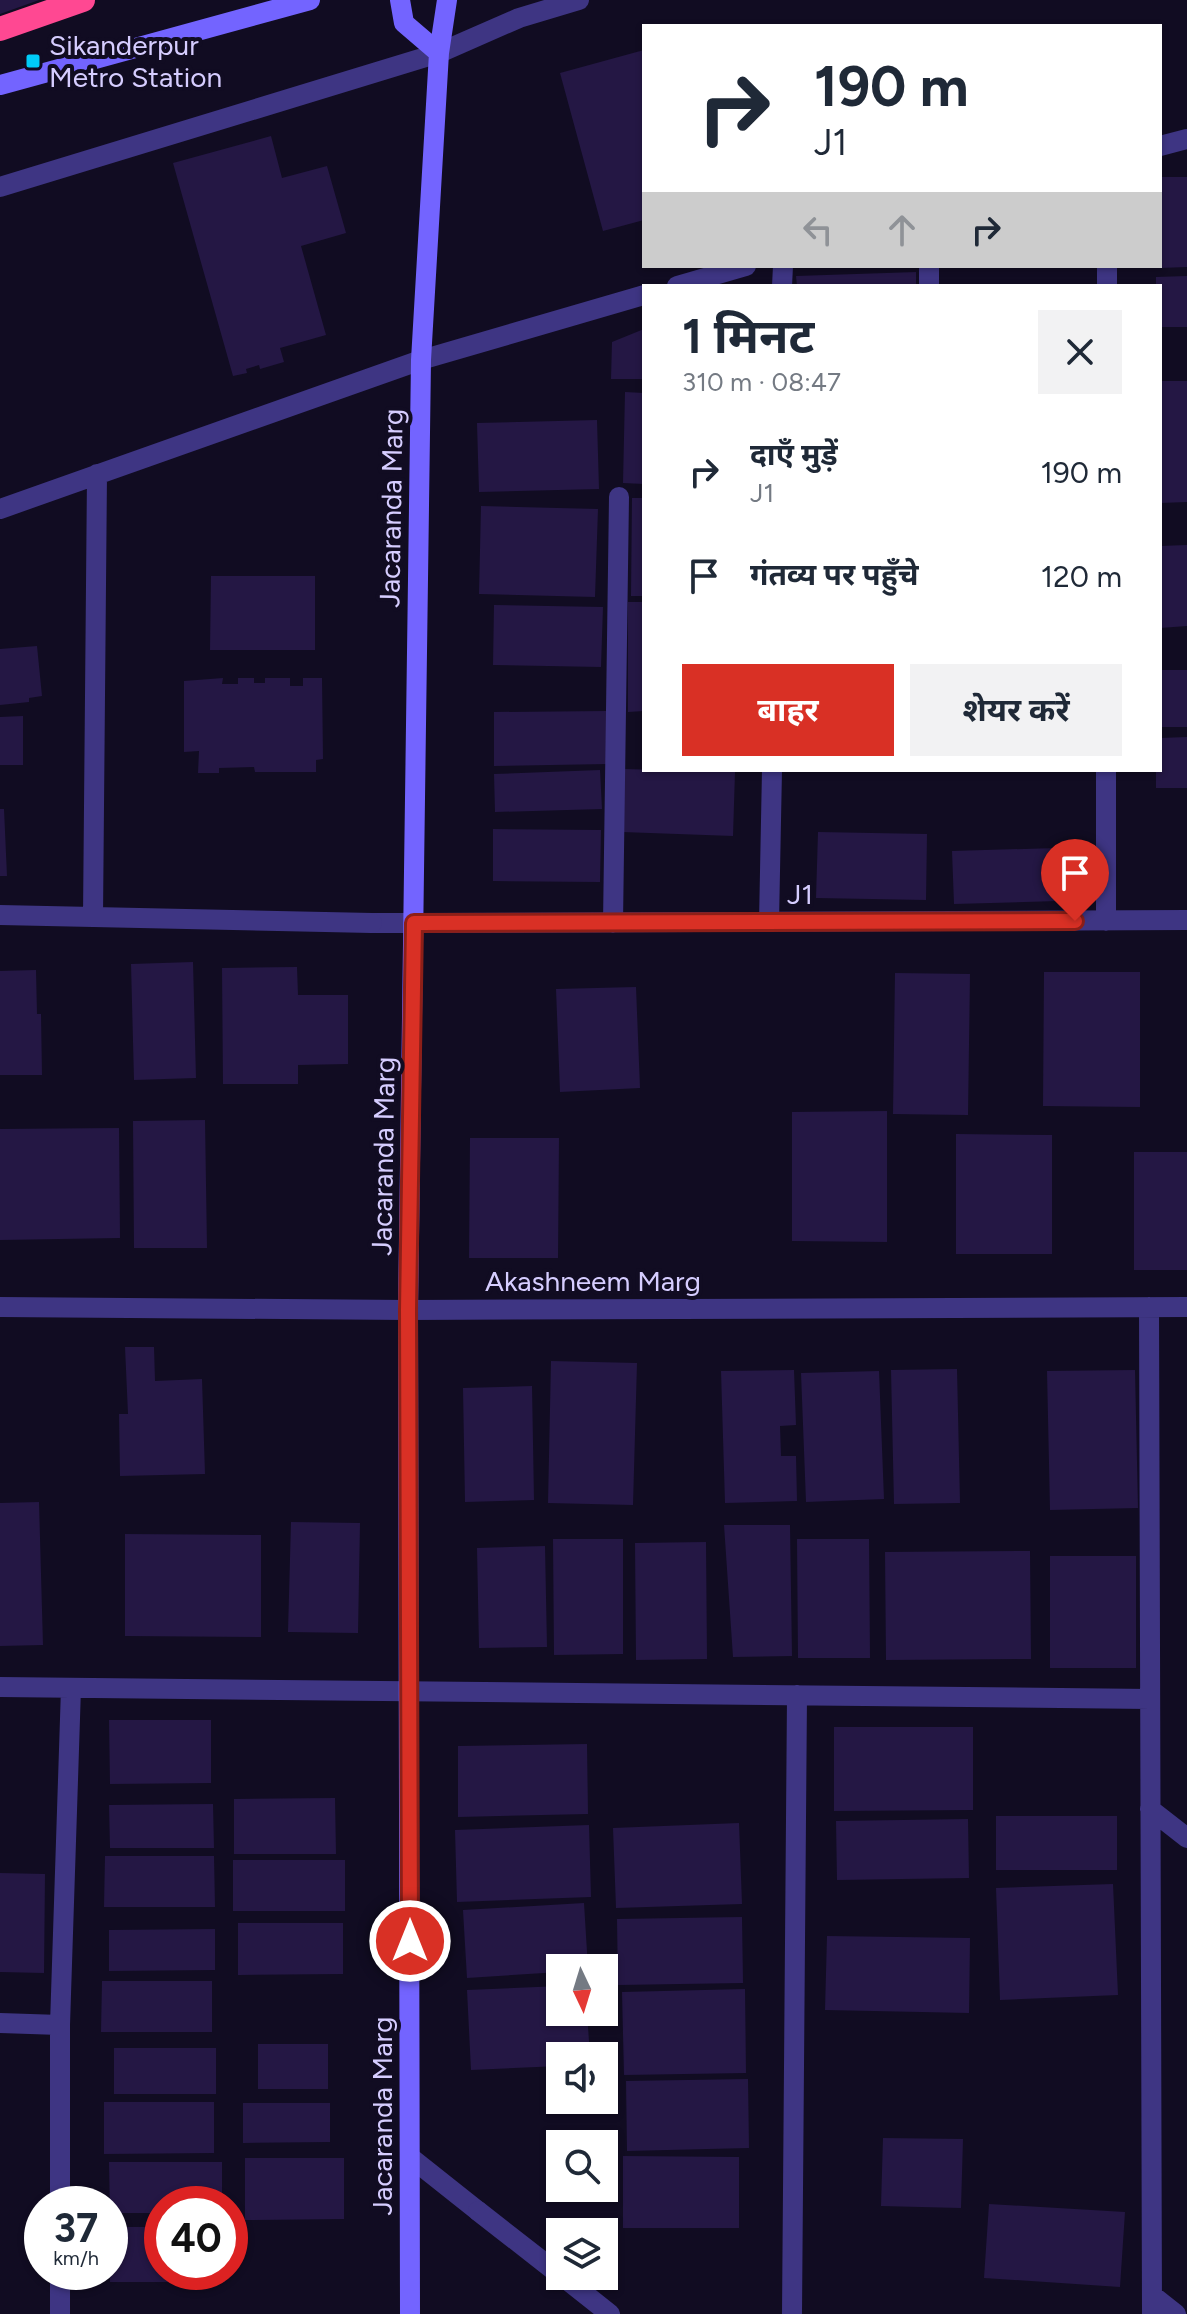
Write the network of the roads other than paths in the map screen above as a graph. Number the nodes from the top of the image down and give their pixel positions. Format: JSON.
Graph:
{"nodes":[{"id":1,"x":83,"y":0,"type":"edge"},
{"id":2,"x":310,"y":0,"type":"edge"},
{"id":3,"x":400,"y":0,"type":"edge"},
{"id":4,"x":447,"y":0,"type":"edge"},
{"id":5,"x":579,"y":0,"type":"edge"},
{"id":6,"x":0,"y":29,"type":"edge"},
{"id":7,"x":439,"y":53,"type":"junction"},
{"id":8,"x":0,"y":85,"type":"edge"},
{"id":9,"x":1187,"y":139,"type":"edge"},
{"id":10,"x":1162,"y":145,"type":"edge"},
{"id":11,"x":0,"y":187,"type":"edge"},
{"id":12,"x":739,"y":268,"type":"edge"},
{"id":13,"x":684,"y":284,"type":"edge"},
{"id":14,"x":642,"y":296,"type":"edge"},
{"id":15,"x":421,"y":360,"type":"junction"},
{"id":16,"x":97,"y":474,"type":"junction"},
{"id":17,"x":619,"y":497,"type":"dead end"},
{"id":18,"x":0,"y":509,"type":"edge"},
{"id":19,"x":772,"y":772,"type":"edge"},
{"id":20,"x":1106,"y":772,"type":"edge"},
{"id":21,"x":0,"y":915,"type":"edge"},
{"id":22,"x":93,"y":917,"type":"junction"},
{"id":23,"x":1187,"y":920,"type":"edge"},
{"id":24,"x":1106,"y":921,"type":"junction"},
{"id":25,"x":769,"y":922,"type":"junction"},
{"id":26,"x":414,"y":923,"type":"junction"},
{"id":27,"x":613,"y":923,"type":"junction"},
{"id":28,"x":0,"y":1307,"type":"edge"},
{"id":29,"x":1149,"y":1307,"type":"junction"},
{"id":30,"x":1187,"y":1307,"type":"edge"},
{"id":31,"x":408,"y":1310,"type":"junction"},
{"id":32,"x":0,"y":1687,"type":"edge"},
{"id":33,"x":71,"y":1688,"type":"junction"},
{"id":34,"x":410,"y":1692,"type":"junction"},
{"id":35,"x":797,"y":1695,"type":"junction"},
{"id":36,"x":1150,"y":1699,"type":"junction"},
{"id":37,"x":1150,"y":1809,"type":"junction"},
{"id":38,"x":1187,"y":1838,"type":"edge"},
{"id":39,"x":0,"y":2023,"type":"edge"},
{"id":40,"x":60,"y":2025,"type":"junction"},
{"id":41,"x":410,"y":2157,"type":"junction"},
{"id":42,"x":60,"y":2186,"type":"edge"},
{"id":43,"x":546,"y":2263,"type":"edge"},
{"id":44,"x":60,"y":2290,"type":"edge"},
{"id":45,"x":580,"y":2290,"type":"edge"},
{"id":46,"x":1152,"y":2305,"type":"edge"},
{"id":47,"x":60,"y":2314,"type":"edge"},
{"id":48,"x":410,"y":2314,"type":"edge"},
{"id":49,"x":610,"y":2314,"type":"edge"},
{"id":50,"x":792,"y":2314,"type":"edge"},
{"id":51,"x":1176,"y":2314,"type":"edge"}],
"edges":[{"from":1,"to":6,"type":"highway"},
{"from":2,"to":8,"type":"street"},
{"from":3,"to":7,"type":"street"},
{"from":4,"to":7,"type":"street","name":"Jacaranda Marg"},
{"from":5,"to":7,"type":"street"},
{"from":7,"to":11,"type":"street"},
{"from":7,"to":15,"type":"street","name":"Jacaranda Marg"},
{"from":9,"to":10,"type":"street"},
{"from":12,"to":13,"type":"street"},
{"from":14,"to":15,"type":"street"},
{"from":15,"to":16,"type":"street"},
{"from":15,"to":26,"type":"street","name":"Jacaranda Marg"},
{"from":16,"to":18,"type":"street"},
{"from":16,"to":22,"type":"street"},
{"from":17,"to":27,"type":"street"},
{"from":19,"to":25,"type":"street"},
{"from":20,"to":24,"type":"street"},
{"from":21,"to":22,"type":"street","name":"J1"},
{"from":22,"to":26,"type":"street","name":"J1"},
{"from":23,"to":24,"type":"street","name":"J1"},
{"from":24,"to":25,"type":"street","name":"J1"},
{"from":25,"to":27,"type":"street","name":"J1"},
{"from":26,"to":27,"type":"street","name":"J1"},
{"from":26,"to":31,"type":"street","name":"Jacaranda Marg"},
{"from":28,"to":31,"type":"street","name":"Akashneem Marg"},
{"from":29,"to":30,"type":"street","name":"Akashneem Marg"},
{"from":29,"to":31,"type":"street","name":"Akashneem Marg"},
{"from":29,"to":36,"type":"street"},
{"from":31,"to":34,"type":"street","name":"Jacaranda Marg"},
{"from":32,"to":33,"type":"street"},
{"from":33,"to":34,"type":"street"},
{"from":33,"to":40,"type":"street"},
{"from":34,"to":35,"type":"street"},
{"from":34,"to":41,"type":"street","name":"Jacaranda Marg"},
{"from":35,"to":36,"type":"street"},
{"from":35,"to":50,"type":"street"},
{"from":36,"to":37,"type":"street"},
{"from":37,"to":38,"type":"street"},
{"from":37,"to":46,"type":"street"},
{"from":39,"to":40,"type":"street"},
{"from":40,"to":42,"type":"street"},
{"from":41,"to":43,"type":"street"},
{"from":41,"to":48,"type":"street","name":"Jacaranda Marg"},
{"from":44,"to":47,"type":"street"},
{"from":45,"to":49,"type":"street"},
{"from":46,"to":51,"type":"street"}]}
